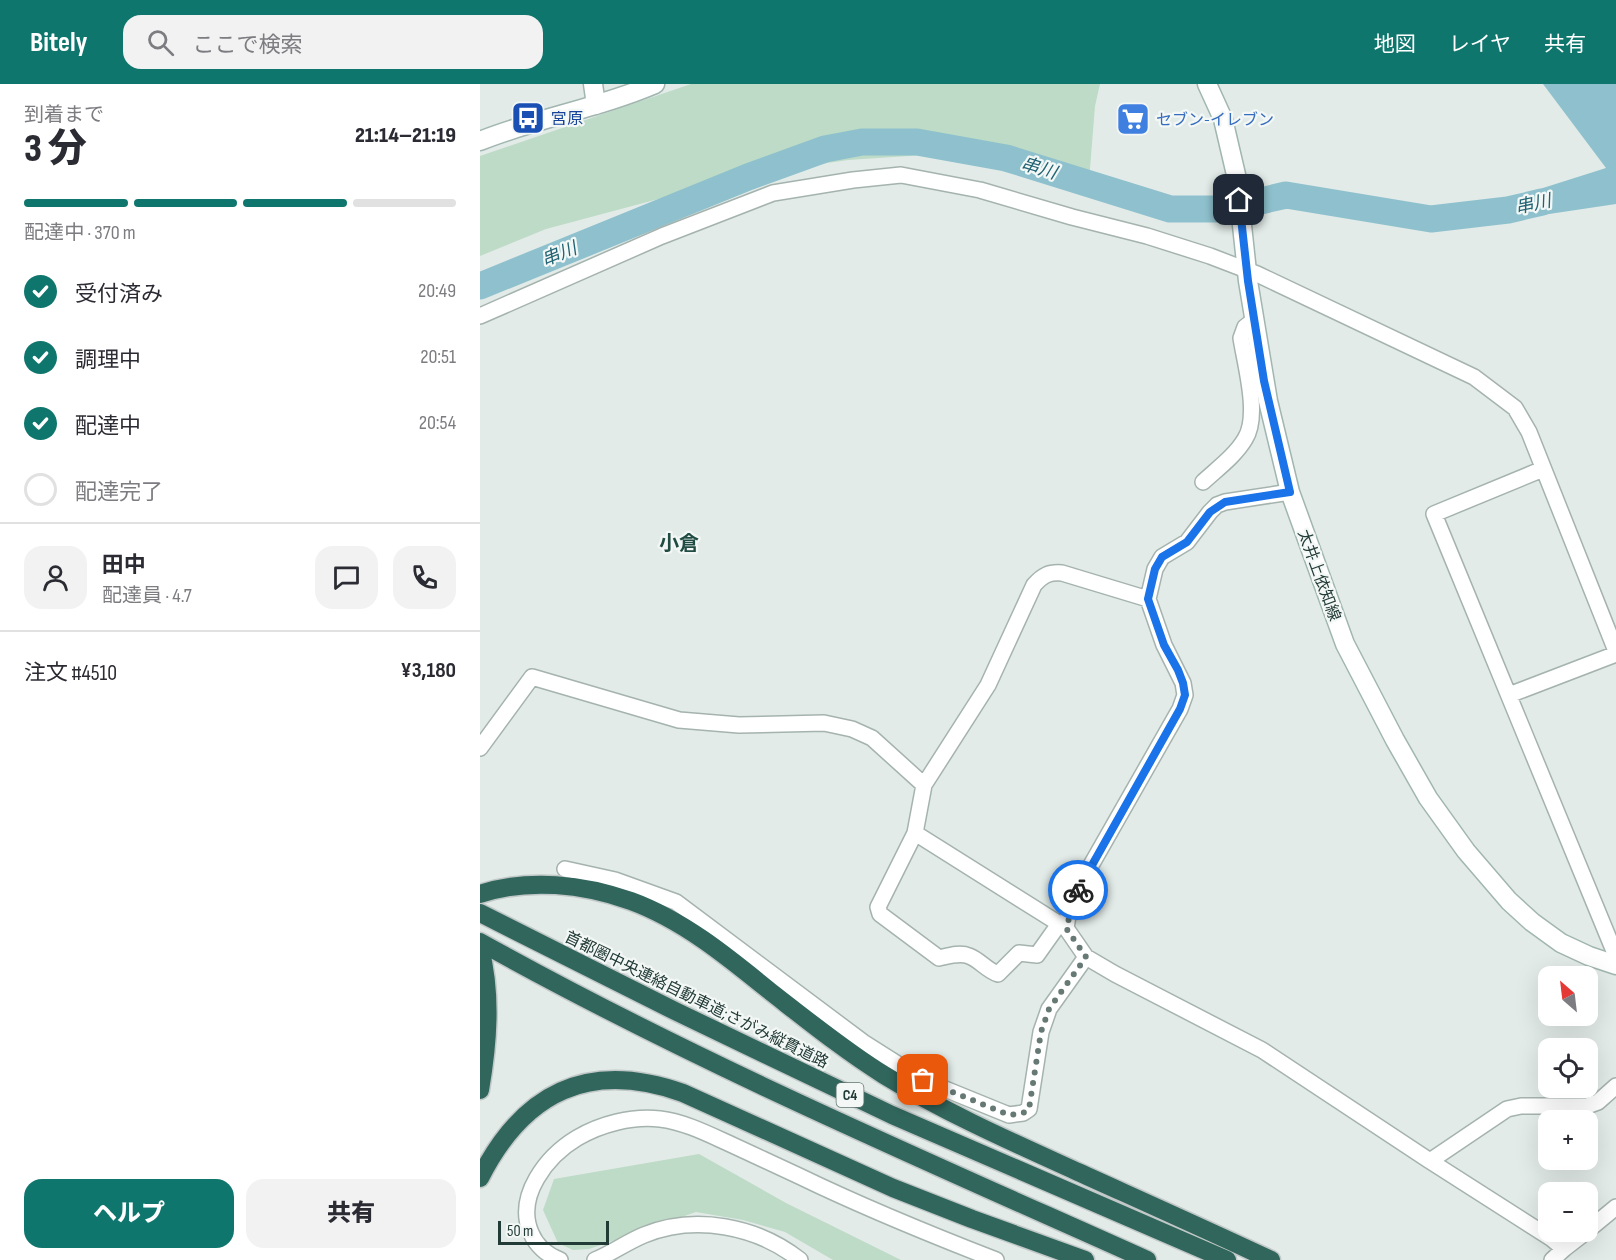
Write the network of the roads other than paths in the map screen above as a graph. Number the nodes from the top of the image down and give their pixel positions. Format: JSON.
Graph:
{"nodes":[{"id":1,"x":593,"y":84,"type":"edge"},
{"id":2,"x":655,"y":84,"type":"edge"},
{"id":3,"x":1207,"y":84,"type":"edge"},
{"id":4,"x":596,"y":105,"type":"junction"},
{"id":5,"x":480,"y":141,"type":"edge"},
{"id":6,"x":1247,"y":267,"type":"junction"},
{"id":7,"x":480,"y":316,"type":"edge"},
{"id":8,"x":1254,"y":320,"type":"junction"},
{"id":9,"x":1543,"y":469,"type":"junction"},
{"id":10,"x":1203,"y":482,"type":"dead end"},
{"id":11,"x":1290,"y":492,"type":"junction"},
{"id":12,"x":1148,"y":599,"type":"junction"},
{"id":13,"x":1616,"y":652,"type":"edge"},
{"id":14,"x":1509,"y":695,"type":"junction"},
{"id":15,"x":480,"y":748,"type":"edge"},
{"id":16,"x":924,"y":785,"type":"junction"},
{"id":17,"x":915,"y":833,"type":"junction"},
{"id":18,"x":565,"y":868,"type":"dead end"},
{"id":19,"x":480,"y":894,"type":"edge"},
{"id":20,"x":480,"y":913,"type":"edge"},
{"id":21,"x":1063,"y":926,"type":"junction"},
{"id":22,"x":480,"y":942,"type":"edge"},
{"id":23,"x":480,"y":948,"type":"edge"},
{"id":24,"x":1616,"y":956,"type":"edge"},
{"id":25,"x":1086,"y":957,"type":"junction"},
{"id":26,"x":1616,"y":965,"type":"edge"},
{"id":27,"x":1616,"y":1086,"type":"edge"},
{"id":28,"x":480,"y":1090,"type":"edge"},
{"id":29,"x":1430,"y":1161,"type":"junction"},
{"id":30,"x":480,"y":1178,"type":"edge"},
{"id":31,"x":1616,"y":1207,"type":"edge"},
{"id":32,"x":1598,"y":1221,"type":"edge"},
{"id":33,"x":1573,"y":1242,"type":"edge"},
{"id":34,"x":1564,"y":1249,"type":"junction"},
{"id":35,"x":560,"y":1260,"type":"edge"},
{"id":36,"x":595,"y":1260,"type":"edge"},
{"id":37,"x":800,"y":1260,"type":"edge"},
{"id":38,"x":996,"y":1260,"type":"edge"},
{"id":39,"x":1084,"y":1260,"type":"edge"},
{"id":40,"x":1147,"y":1260,"type":"edge"},
{"id":41,"x":1227,"y":1260,"type":"edge"},
{"id":42,"x":1271,"y":1260,"type":"edge"},
{"id":43,"x":1552,"y":1260,"type":"edge"}],
"edges":[{"from":1,"to":4,"type":"main road"},
{"from":2,"to":4,"type":"main road"},
{"from":3,"to":6,"type":"main road","name":"太井上依知線"},
{"from":4,"to":5,"type":"main road"},
{"from":6,"to":7,"type":"street"},
{"from":6,"to":8,"type":"main road","name":"太井上依知線"},
{"from":6,"to":9,"type":"street"},
{"from":8,"to":10,"type":"street"},
{"from":8,"to":11,"type":"main road","name":"太井上依知線"},
{"from":9,"to":13,"type":"street"},
{"from":9,"to":14,"type":"street"},
{"from":11,"to":12,"type":"street"},
{"from":11,"to":26,"type":"main road","name":"太井上依知線"},
{"from":12,"to":16,"type":"street"},
{"from":12,"to":21,"type":"street"},
{"from":13,"to":14,"type":"street"},
{"from":14,"to":24,"type":"street"},
{"from":15,"to":16,"type":"street"},
{"from":16,"to":17,"type":"street"},
{"from":17,"to":21,"type":"street"},
{"from":17,"to":21,"type":"street"},
{"from":18,"to":25,"type":"street"},
{"from":19,"to":42,"type":"highway"},
{"from":20,"to":41,"type":"highway","name":"首都圏中央連絡自動車道;さがみ縦貫道路","number":"C4"},
{"from":21,"to":25,"type":"street"},
{"from":22,"to":40,"type":"highway","number":"C4"},
{"from":23,"to":28,"type":"highway"},
{"from":25,"to":29,"type":"street"},
{"from":27,"to":29,"type":"street"},
{"from":29,"to":34,"type":"street"},
{"from":30,"to":39,"type":"highway"},
{"from":31,"to":32,"type":"street"},
{"from":33,"to":34,"type":"street"},
{"from":34,"to":43,"type":"street"},
{"from":35,"to":38,"type":"street"},
{"from":36,"to":37,"type":"street"}]}
